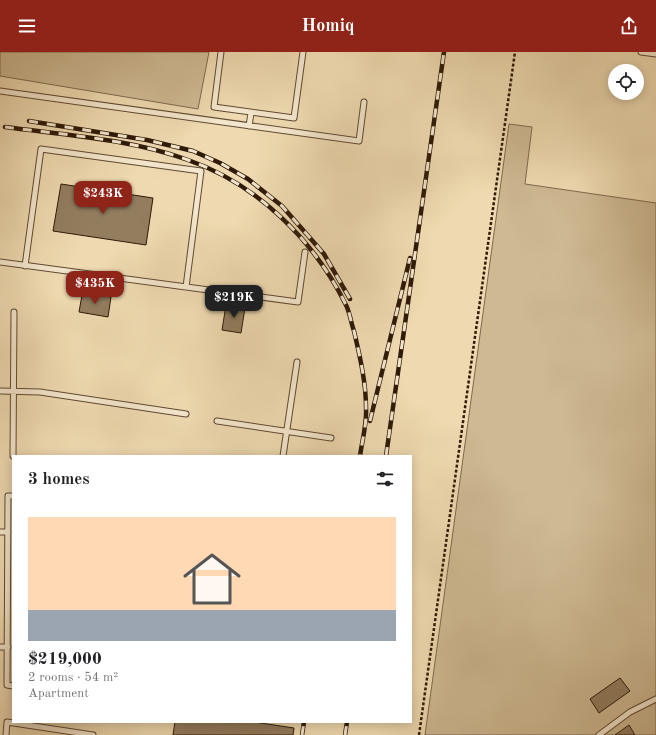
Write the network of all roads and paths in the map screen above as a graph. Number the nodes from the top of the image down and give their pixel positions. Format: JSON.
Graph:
{"nodes":[{"id":1,"x":222,"y":52,"type":"edge"},
{"id":2,"x":303,"y":52,"type":"edge"},
{"id":3,"x":514,"y":52,"type":"edge"},
{"id":4,"x":641,"y":52,"type":"edge"},
{"id":5,"x":656,"y":54,"type":"edge"},
{"id":6,"x":0,"y":91,"type":"edge"},
{"id":7,"x":364,"y":102,"type":"dead end"},
{"id":8,"x":251,"y":113,"type":"junction"},
{"id":9,"x":249,"y":126,"type":"junction"},
{"id":10,"x":305,"y":252,"type":"dead end"},
{"id":11,"x":0,"y":262,"type":"edge"},
{"id":12,"x":25,"y":266,"type":"junction"},
{"id":13,"x":186,"y":287,"type":"junction"},
{"id":14,"x":14,"y":312,"type":"dead end"},
{"id":15,"x":297,"y":362,"type":"dead end"},
{"id":16,"x":0,"y":391,"type":"edge"},
{"id":17,"x":14,"y":391,"type":"junction"},
{"id":18,"x":186,"y":414,"type":"dead end"},
{"id":19,"x":217,"y":421,"type":"dead end"},
{"id":20,"x":287,"y":431,"type":"junction"},
{"id":21,"x":331,"y":438,"type":"dead end"},
{"id":22,"x":13,"y":455,"type":"edge"},
{"id":23,"x":283,"y":455,"type":"edge"},
{"id":24,"x":12,"y":496,"type":"edge"},
{"id":25,"x":0,"y":532,"type":"edge"},
{"id":26,"x":8,"y":532,"type":"junction"},
{"id":27,"x":0,"y":647,"type":"edge"},
{"id":28,"x":8,"y":647,"type":"junction"},
{"id":29,"x":12,"y":686,"type":"edge"},
{"id":30,"x":656,"y":699,"type":"edge"},
{"id":31,"x":12,"y":723,"type":"edge"},
{"id":32,"x":14,"y":723,"type":"edge"},
{"id":33,"x":6,"y":735,"type":"edge"},
{"id":34,"x":93,"y":735,"type":"edge"},
{"id":35,"x":418,"y":735,"type":"edge"},
{"id":36,"x":599,"y":735,"type":"edge"}],
"edges":[{"from":1,"to":8,"type":"lane"},
{"from":2,"to":8,"type":"lane"},
{"from":3,"to":35,"type":"path"},
{"from":4,"to":5,"type":"lane"},
{"from":6,"to":9,"type":"lane"},
{"from":7,"to":9,"type":"lane"},
{"from":8,"to":9,"type":"lane"},
{"from":10,"to":13,"type":"lane"},
{"from":11,"to":12,"type":"lane"},
{"from":12,"to":13,"type":"lane"},
{"from":12,"to":13,"type":"lane"},
{"from":14,"to":17,"type":"lane"},
{"from":15,"to":20,"type":"lane"},
{"from":16,"to":17,"type":"lane"},
{"from":17,"to":18,"type":"lane"},
{"from":17,"to":22,"type":"lane"},
{"from":19,"to":20,"type":"lane"},
{"from":20,"to":21,"type":"lane"},
{"from":20,"to":23,"type":"lane"},
{"from":24,"to":26,"type":"lane"},
{"from":25,"to":26,"type":"lane"},
{"from":26,"to":28,"type":"lane"},
{"from":27,"to":28,"type":"lane"},
{"from":28,"to":29,"type":"lane"},
{"from":30,"to":36,"type":"lane"},
{"from":31,"to":33,"type":"lane"},
{"from":32,"to":34,"type":"lane"}]}
